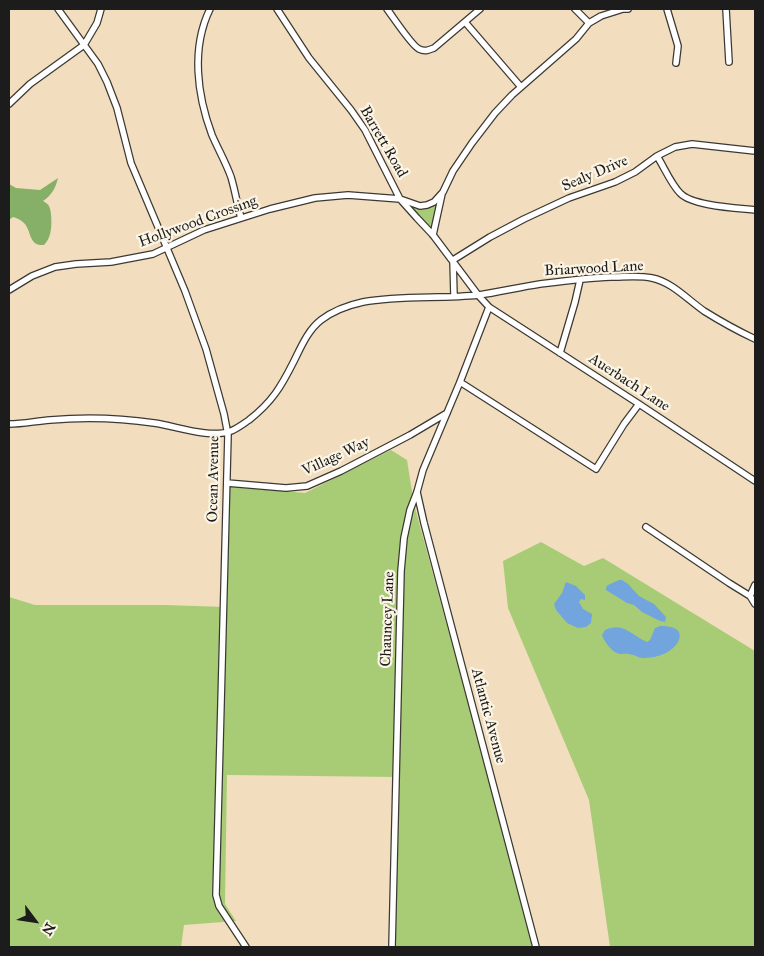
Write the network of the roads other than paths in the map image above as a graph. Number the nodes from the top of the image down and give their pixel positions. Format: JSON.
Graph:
{"nodes":[{"id":1,"x":58,"y":9,"type":"edge"},
{"id":2,"x":101,"y":9,"type":"edge"},
{"id":3,"x":210,"y":9,"type":"edge"},
{"id":4,"x":277,"y":9,"type":"edge"},
{"id":5,"x":388,"y":9,"type":"edge"},
{"id":6,"x":480,"y":9,"type":"edge"},
{"id":7,"x":575,"y":9,"type":"edge"},
{"id":8,"x":628,"y":9,"type":"edge"},
{"id":9,"x":667,"y":9,"type":"edge"},
{"id":10,"x":726,"y":9,"type":"edge"},
{"id":11,"x":465,"y":22,"type":"junction"},
{"id":12,"x":589,"y":24,"type":"junction"},
{"id":13,"x":84,"y":45,"type":"junction"},
{"id":14,"x":729,"y":62,"type":"dead end"},
{"id":15,"x":676,"y":63,"type":"dead end"},
{"id":16,"x":521,"y":87,"type":"junction"},
{"id":17,"x":9,"y":104,"type":"edge"},
{"id":18,"x":755,"y":151,"type":"edge"},
{"id":19,"x":657,"y":156,"type":"junction"},
{"id":20,"x":443,"y":192,"type":"junction"},
{"id":21,"x":400,"y":198,"type":"junction"},
{"id":22,"x":755,"y":210,"type":"edge"},
{"id":23,"x":241,"y":218,"type":"junction"},
{"id":24,"x":433,"y":235,"type":"junction"},
{"id":25,"x":167,"y":246,"type":"junction"},
{"id":26,"x":453,"y":260,"type":"junction"},
{"id":27,"x":580,"y":280,"type":"junction"},
{"id":28,"x":9,"y":290,"type":"edge"},
{"id":29,"x":478,"y":295,"type":"junction"},
{"id":30,"x":454,"y":296,"type":"junction"},
{"id":31,"x":489,"y":307,"type":"junction"},
{"id":32,"x":755,"y":339,"type":"edge"},
{"id":33,"x":560,"y":353,"type":"junction"},
{"id":34,"x":460,"y":382,"type":"junction"},
{"id":35,"x":639,"y":404,"type":"junction"},
{"id":36,"x":447,"y":413,"type":"junction"},
{"id":37,"x":9,"y":424,"type":"edge"},
{"id":38,"x":228,"y":432,"type":"junction"},
{"id":39,"x":755,"y":481,"type":"edge"},
{"id":40,"x":227,"y":482,"type":"junction"},
{"id":41,"x":417,"y":492,"type":"junction"},
{"id":42,"x":646,"y":527,"type":"dead end"},
{"id":43,"x":755,"y":585,"type":"edge"},
{"id":44,"x":750,"y":596,"type":"junction"},
{"id":45,"x":755,"y":604,"type":"edge"},
{"id":46,"x":246,"y":947,"type":"edge"},
{"id":47,"x":392,"y":947,"type":"edge"},
{"id":48,"x":536,"y":947,"type":"edge"}],
"edges":[{"from":1,"to":13,"type":"street","name":"Ocean Avenue"},
{"from":2,"to":13,"type":"street"},
{"from":3,"to":23,"type":"street"},
{"from":4,"to":21,"type":"street","name":"Barrett Road"},
{"from":5,"to":11,"type":"street"},
{"from":6,"to":11,"type":"street"},
{"from":7,"to":12,"type":"street"},
{"from":8,"to":12,"type":"street"},
{"from":9,"to":15,"type":"street"},
{"from":10,"to":14,"type":"street"},
{"from":11,"to":16,"type":"street"},
{"from":12,"to":16,"type":"street"},
{"from":13,"to":17,"type":"street"},
{"from":13,"to":25,"type":"street","name":"Ocean Avenue"},
{"from":16,"to":20,"type":"street"},
{"from":18,"to":19,"type":"street","name":"Sealy Drive"},
{"from":19,"to":22,"type":"street"},
{"from":19,"to":26,"type":"street","name":"Sealy Drive"},
{"from":20,"to":21,"type":"street","name":"Hollywood Crossing"},
{"from":20,"to":24,"type":"street"},
{"from":21,"to":23,"type":"street","name":"Hollywood Crossing"},
{"from":21,"to":24,"type":"street","name":"Barrett Road"},
{"from":23,"to":25,"type":"street","name":"Hollywood Crossing"},
{"from":24,"to":26,"type":"street","name":"Barrett Road"},
{"from":25,"to":28,"type":"street","name":"Hollywood Crossing"},
{"from":25,"to":38,"type":"street","name":"Ocean Avenue"},
{"from":26,"to":29,"type":"street","name":"Barrett Road"},
{"from":26,"to":30,"type":"street"},
{"from":27,"to":29,"type":"street","name":"Briarwood Lane"},
{"from":27,"to":32,"type":"street","name":"Briarwood Lane"},
{"from":27,"to":33,"type":"street"},
{"from":29,"to":30,"type":"street","name":"Briarwood Lane"},
{"from":29,"to":31,"type":"street"},
{"from":30,"to":38,"type":"street","name":"Briarwood Lane"},
{"from":31,"to":33,"type":"street","name":"Auerbach Lane"},
{"from":31,"to":34,"type":"street","name":"Chauncey Lane"},
{"from":33,"to":35,"type":"street","name":"Auerbach Lane"},
{"from":34,"to":35,"type":"street"},
{"from":34,"to":36,"type":"street","name":"Chauncey Lane"},
{"from":35,"to":39,"type":"street","name":"Auerbach Lane"},
{"from":36,"to":40,"type":"street","name":"Village Way"},
{"from":36,"to":41,"type":"street","name":"Chauncey Lane"},
{"from":37,"to":38,"type":"street"},
{"from":38,"to":40,"type":"street","name":"Ocean Avenue"},
{"from":40,"to":46,"type":"street","name":"Ocean Avenue"},
{"from":41,"to":47,"type":"street","name":"Chauncey Lane"},
{"from":41,"to":48,"type":"street","name":"Atlantic Avenue"},
{"from":42,"to":44,"type":"street"},
{"from":43,"to":44,"type":"street"},
{"from":44,"to":45,"type":"street"}]}
